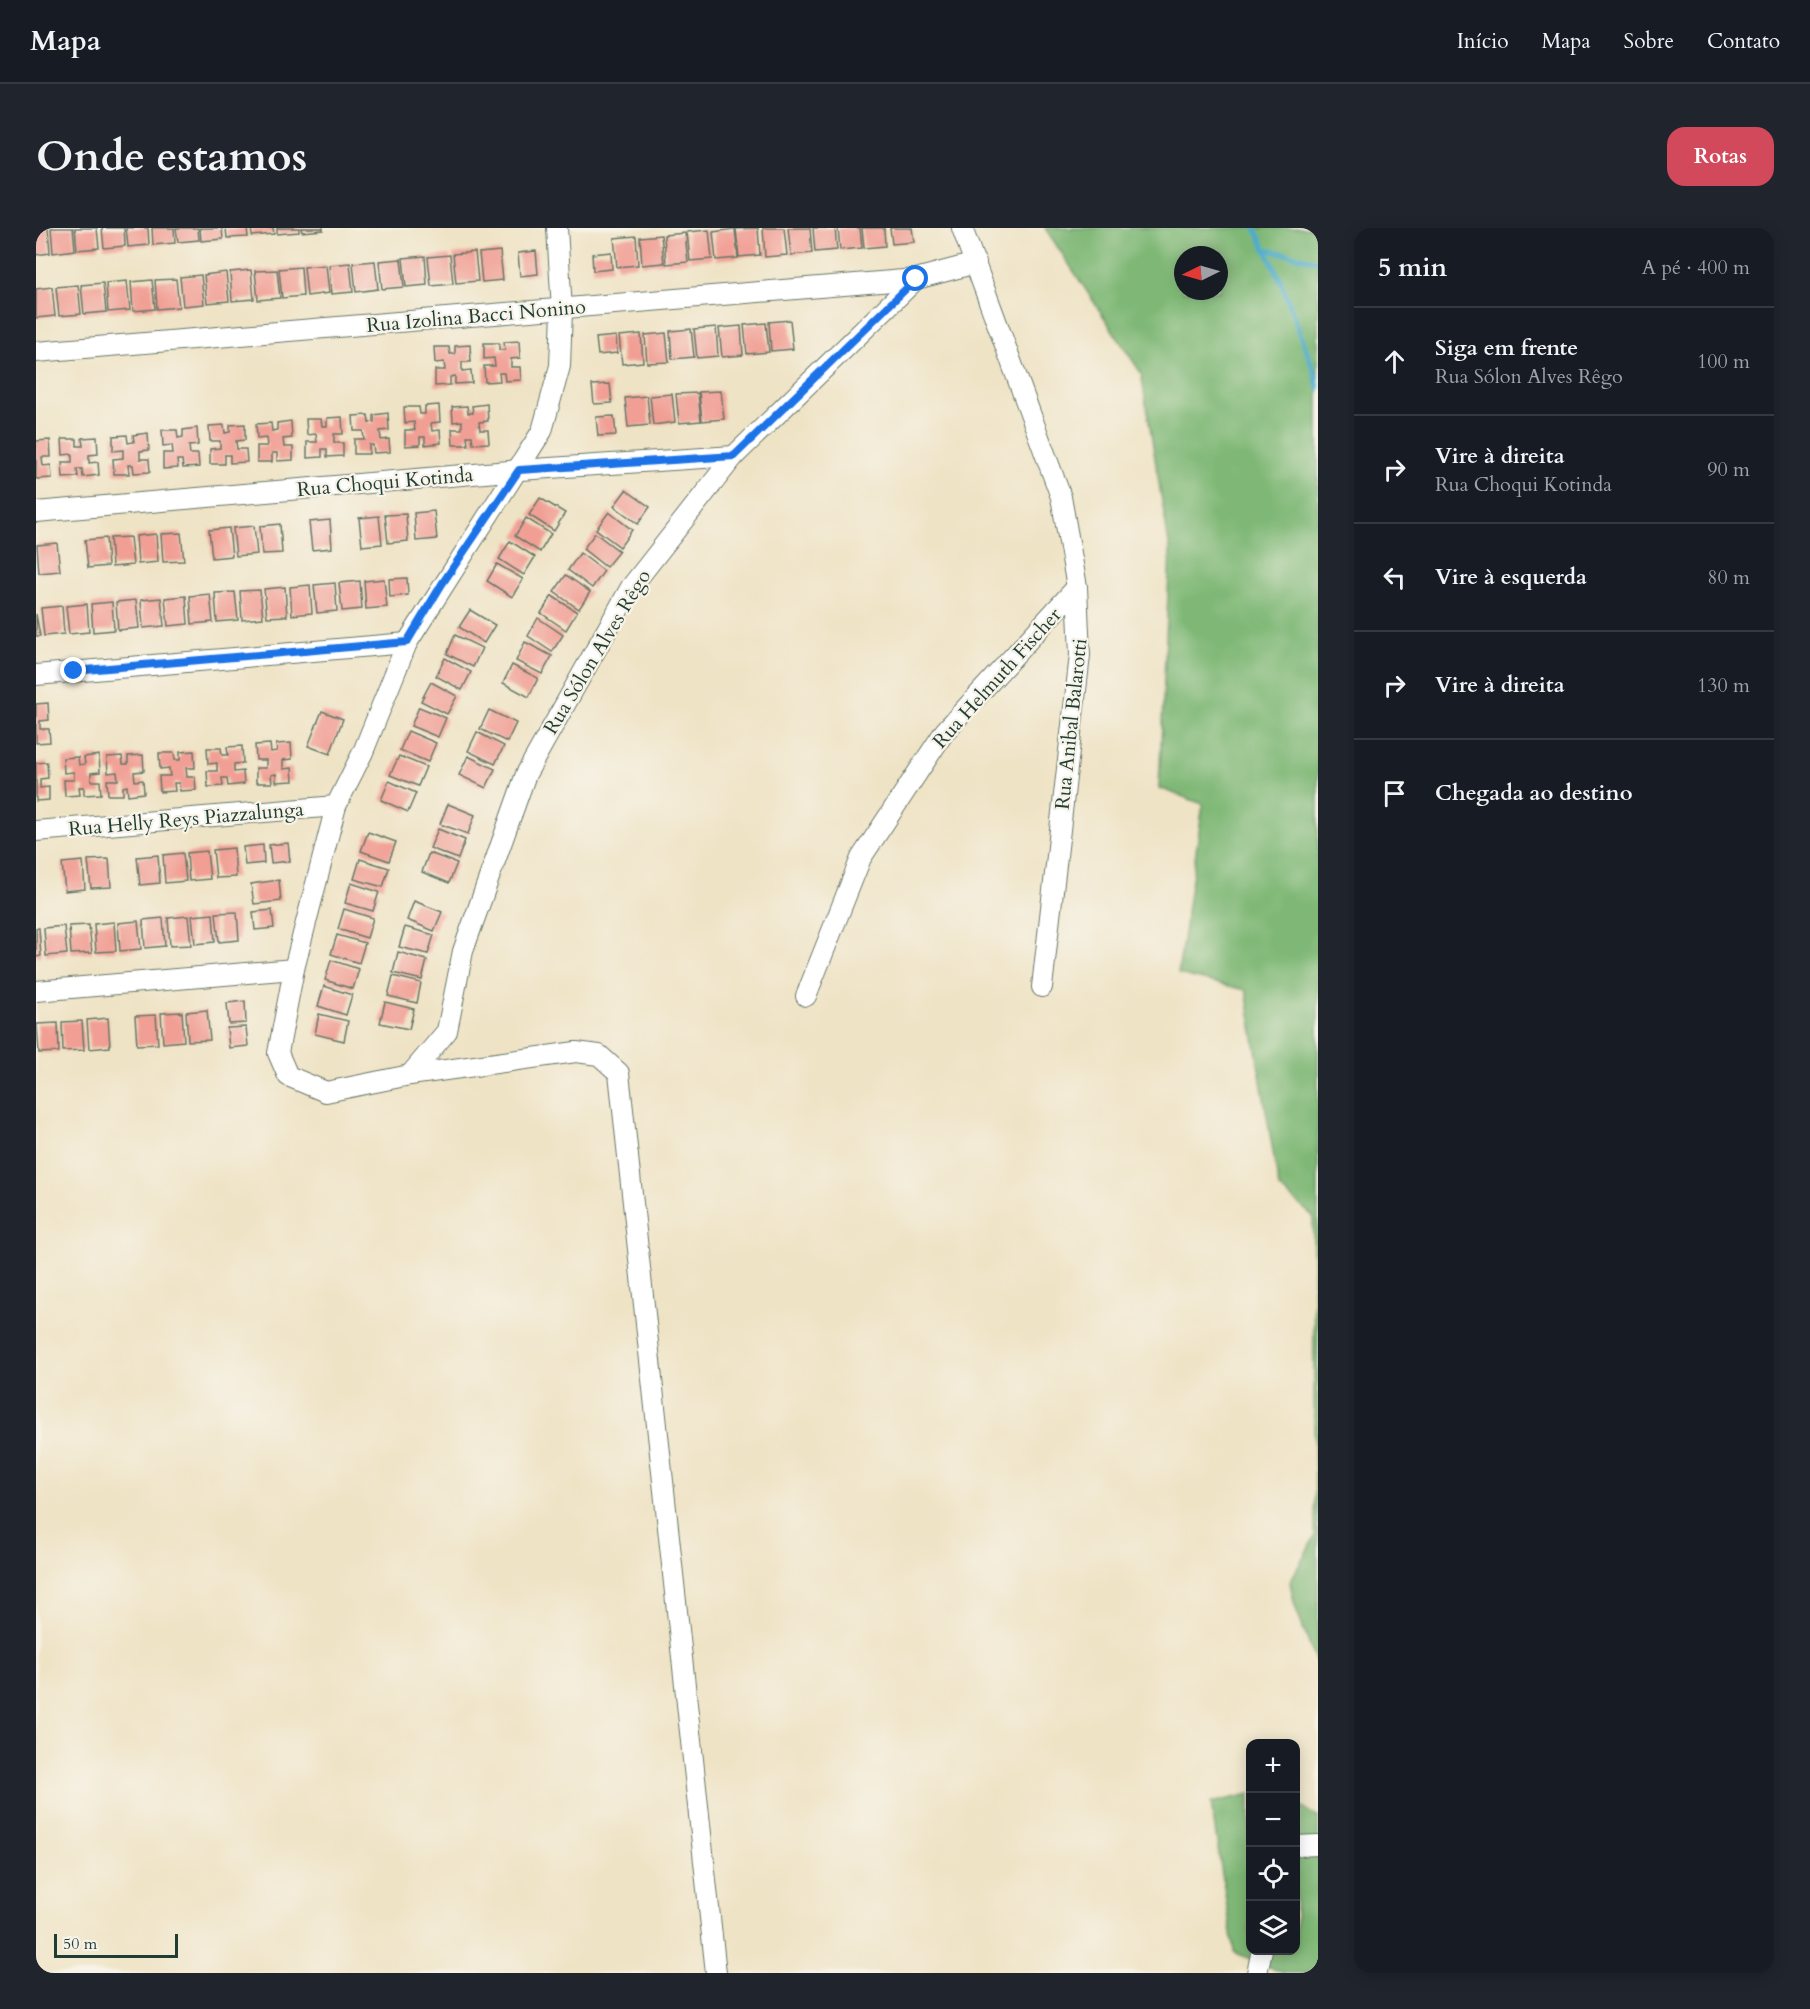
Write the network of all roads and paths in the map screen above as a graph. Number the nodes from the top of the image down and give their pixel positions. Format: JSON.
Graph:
{"nodes":[{"id":1,"x":557,"y":228,"type":"edge"},
{"id":2,"x":962,"y":228,"type":"edge"},
{"id":3,"x":976,"y":263,"type":"junction"},
{"id":4,"x":916,"y":279,"type":"junction"},
{"id":5,"x":562,"y":310,"type":"junction"},
{"id":6,"x":36,"y":352,"type":"edge"},
{"id":7,"x":734,"y":456,"type":"junction"},
{"id":8,"x":519,"y":470,"type":"junction"},
{"id":9,"x":36,"y":512,"type":"edge"},
{"id":10,"x":1077,"y":587,"type":"junction"},
{"id":11,"x":407,"y":642,"type":"junction"},
{"id":12,"x":36,"y":675,"type":"edge"},
{"id":13,"x":336,"y":806,"type":"junction"},
{"id":14,"x":36,"y":831,"type":"edge"},
{"id":15,"x":294,"y":969,"type":"junction"},
{"id":16,"x":1042,"y":987,"type":"dead end"},
{"id":17,"x":36,"y":991,"type":"edge"},
{"id":18,"x":806,"y":996,"type":"dead end"},
{"id":19,"x":410,"y":1075,"type":"junction"},
{"id":20,"x":1318,"y":1845,"type":"edge"},
{"id":21,"x":1300,"y":1846,"type":"edge"},
{"id":22,"x":1261,"y":1955,"type":"edge"},
{"id":23,"x":716,"y":1973,"type":"edge"},
{"id":24,"x":1257,"y":1973,"type":"edge"}],
"edges":[{"from":1,"to":5,"type":"street"},
{"from":2,"to":3,"type":"street","name":"Rua Anibal Balarotti"},
{"from":3,"to":4,"type":"street","name":"Rua Sólon Alves Rêgo"},
{"from":3,"to":10,"type":"street","name":"Rua Anibal Balarotti"},
{"from":4,"to":5,"type":"street","name":"Rua Izolina Bacci Nonino"},
{"from":4,"to":7,"type":"street","name":"Rua Sólon Alves Rêgo"},
{"from":5,"to":6,"type":"street","name":"Rua Izolina Bacci Nonino"},
{"from":5,"to":8,"type":"street"},
{"from":7,"to":8,"type":"street","name":"Rua Choqui Kotinda"},
{"from":7,"to":19,"type":"street","name":"Rua Sólon Alves Rêgo"},
{"from":8,"to":9,"type":"street","name":"Rua Choqui Kotinda"},
{"from":8,"to":11,"type":"street"},
{"from":10,"to":16,"type":"street","name":"Rua Anibal Balarotti"},
{"from":10,"to":18,"type":"street","name":"Rua Helmuth Fischer"},
{"from":11,"to":12,"type":"street"},
{"from":11,"to":13,"type":"street"},
{"from":13,"to":14,"type":"street","name":"Rua Helly Reys Piazzalunga"},
{"from":13,"to":15,"type":"street"},
{"from":15,"to":17,"type":"street"},
{"from":15,"to":19,"type":"street"},
{"from":19,"to":23,"type":"street"},
{"from":20,"to":21,"type":"street"},
{"from":22,"to":24,"type":"street"}]}
